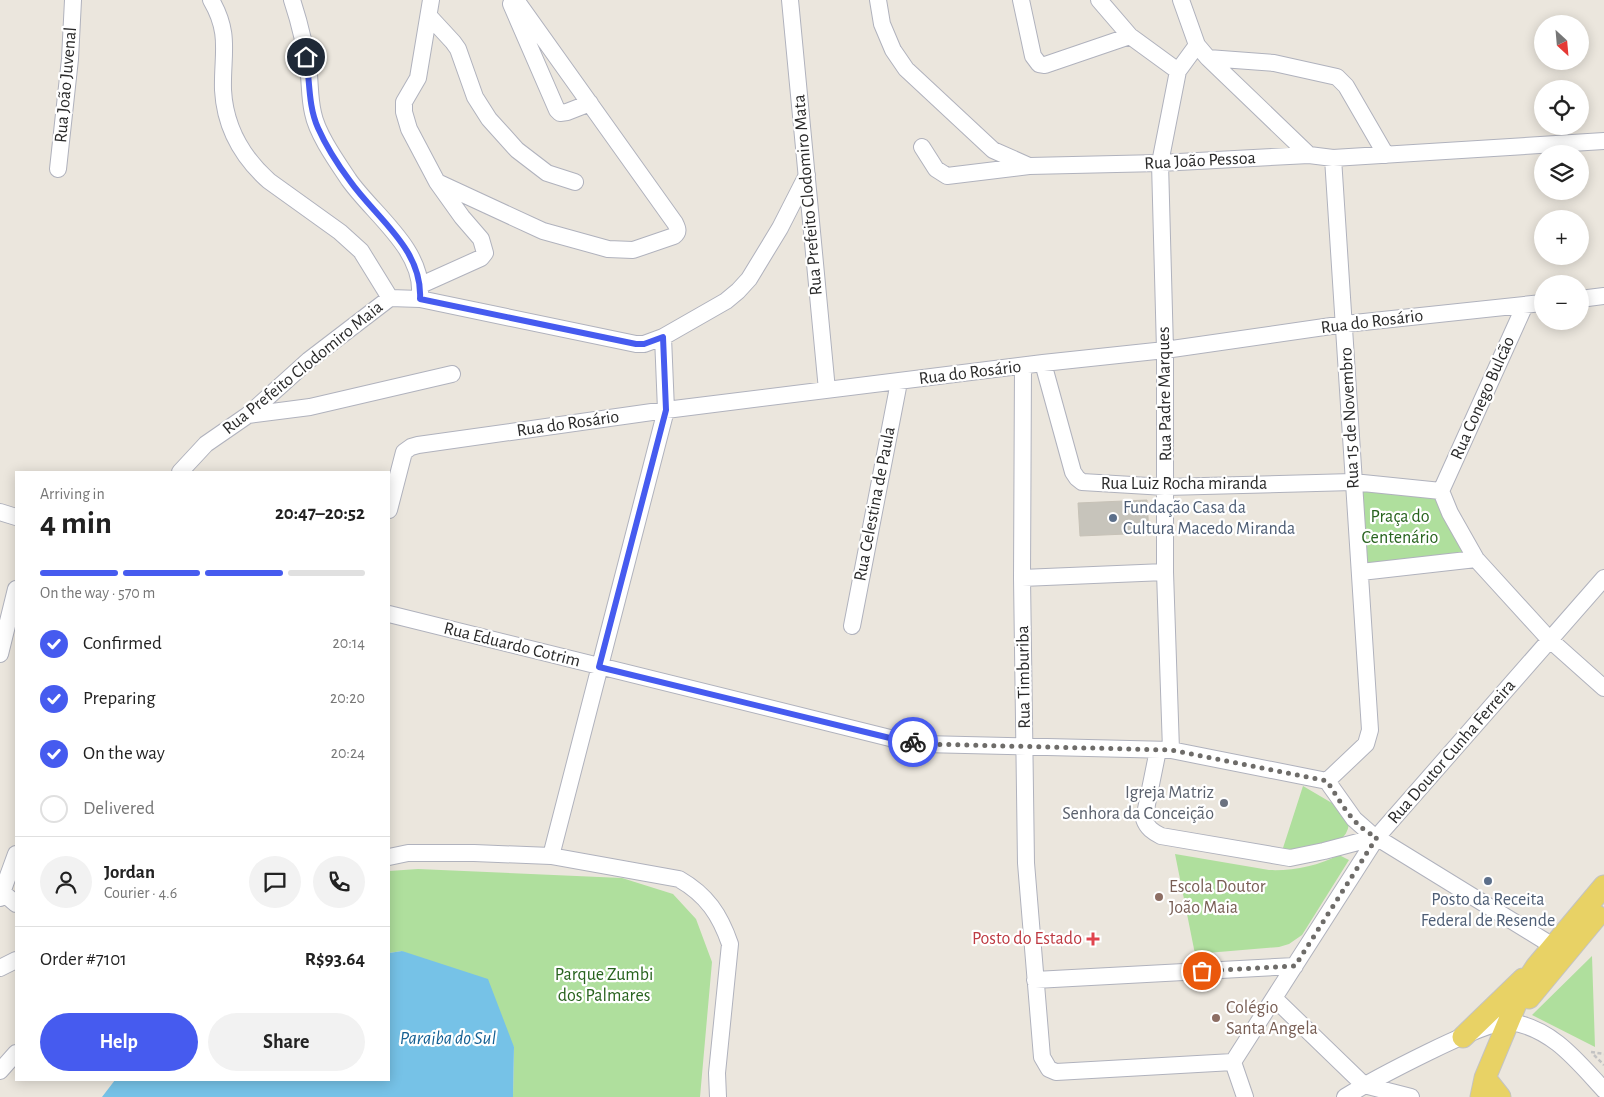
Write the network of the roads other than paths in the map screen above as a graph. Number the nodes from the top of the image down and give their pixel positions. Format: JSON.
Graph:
{"nodes":[{"id":1,"x":73,"y":0,"type":"edge"},
{"id":2,"x":211,"y":0,"type":"edge"},
{"id":3,"x":292,"y":0,"type":"edge"},
{"id":4,"x":509,"y":0,"type":"edge"},
{"id":5,"x":516,"y":0,"type":"edge"},
{"id":6,"x":790,"y":0,"type":"edge"},
{"id":7,"x":878,"y":0,"type":"edge"},
{"id":8,"x":1021,"y":0,"type":"edge"},
{"id":9,"x":1099,"y":0,"type":"edge"},
{"id":10,"x":1181,"y":0,"type":"edge"},
{"id":11,"x":430,"y":8,"type":"edge"},
{"id":12,"x":1130,"y":36,"type":"junction"},
{"id":13,"x":1197,"y":45,"type":"junction"},
{"id":14,"x":1208,"y":58,"type":"junction"},
{"id":15,"x":1178,"y":71,"type":"junction"},
{"id":16,"x":590,"y":103,"type":"junction"},
{"id":17,"x":1604,"y":142,"type":"edge"},
{"id":18,"x":922,"y":147,"type":"dead end"},
{"id":19,"x":1309,"y":155,"type":"junction"},
{"id":20,"x":1386,"y":155,"type":"junction"},
{"id":21,"x":1334,"y":158,"type":"junction"},
{"id":22,"x":1160,"y":163,"type":"junction"},
{"id":23,"x":1029,"y":166,"type":"junction"},
{"id":24,"x":58,"y":169,"type":"dead end"},
{"id":25,"x":806,"y":176,"type":"junction"},
{"id":26,"x":436,"y":182,"type":"junction"},
{"id":27,"x":575,"y":182,"type":"dead end"},
{"id":28,"x":420,"y":292,"type":"junction"},
{"id":29,"x":1604,"y":296,"type":"edge"},
{"id":30,"x":1589,"y":297,"type":"edge"},
{"id":31,"x":390,"y":298,"type":"junction"},
{"id":32,"x":1534,"y":304,"type":"edge"},
{"id":33,"x":1525,"y":305,"type":"junction"},
{"id":34,"x":1345,"y":324,"type":"junction"},
{"id":35,"x":663,"y":337,"type":"junction"},
{"id":36,"x":1164,"y":350,"type":"junction"},
{"id":37,"x":1043,"y":363,"type":"junction"},
{"id":38,"x":1024,"y":366,"type":"junction"},
{"id":39,"x":452,"y":374,"type":"dead end"},
{"id":40,"x":899,"y":382,"type":"junction"},
{"id":41,"x":827,"y":390,"type":"junction"},
{"id":42,"x":666,"y":410,"type":"junction"},
{"id":43,"x":248,"y":415,"type":"junction"},
{"id":44,"x":181,"y":471,"type":"edge"},
{"id":45,"x":1353,"y":482,"type":"junction"},
{"id":46,"x":1166,"y":487,"type":"junction"},
{"id":47,"x":1441,"y":491,"type":"junction"},
{"id":48,"x":390,"y":506,"type":"edge"},
{"id":49,"x":0,"y":512,"type":"edge"},
{"id":50,"x":15,"y":517,"type":"edge"},
{"id":51,"x":1476,"y":559,"type":"junction"},
{"id":52,"x":1165,"y":572,"type":"junction"},
{"id":53,"x":1360,"y":572,"type":"junction"},
{"id":54,"x":1022,"y":578,"type":"junction"},
{"id":55,"x":1604,"y":578,"type":"edge"},
{"id":56,"x":15,"y":593,"type":"edge"},
{"id":57,"x":390,"y":614,"type":"edge"},
{"id":58,"x":852,"y":626,"type":"dead end"},
{"id":59,"x":1549,"y":640,"type":"junction"},
{"id":60,"x":0,"y":654,"type":"edge"},
{"id":61,"x":599,"y":667,"type":"junction"},
{"id":62,"x":1604,"y":688,"type":"edge"},
{"id":63,"x":1025,"y":748,"type":"junction"},
{"id":64,"x":1165,"y":750,"type":"junction"},
{"id":65,"x":1327,"y":781,"type":"junction"},
{"id":66,"x":1377,"y":837,"type":"junction"},
{"id":67,"x":552,"y":856,"type":"junction"},
{"id":68,"x":15,"y":857,"type":"edge"},
{"id":69,"x":390,"y":857,"type":"edge"},
{"id":70,"x":1604,"y":886,"type":"edge"},
{"id":71,"x":1,"y":893,"type":"edge"},
{"id":72,"x":15,"y":903,"type":"edge"},
{"id":73,"x":1604,"y":908,"type":"edge"},
{"id":74,"x":1553,"y":946,"type":"junction"},
{"id":75,"x":15,"y":960,"type":"edge"},
{"id":76,"x":1295,"y":966,"type":"junction"},
{"id":77,"x":1536,"y":967,"type":"junction"},
{"id":78,"x":0,"y":968,"type":"edge"},
{"id":79,"x":1035,"y":980,"type":"junction"},
{"id":80,"x":1274,"y":998,"type":"junction"},
{"id":81,"x":1510,"y":1019,"type":"junction"},
{"id":82,"x":1463,"y":1037,"type":"junction"},
{"id":83,"x":15,"y":1054,"type":"edge"},
{"id":84,"x":1233,"y":1062,"type":"junction"},
{"id":85,"x":0,"y":1071,"type":"edge"},
{"id":86,"x":1364,"y":1085,"type":"junction"},
{"id":87,"x":1483,"y":1087,"type":"edge"},
{"id":88,"x":1604,"y":1090,"type":"edge"},
{"id":89,"x":718,"y":1097,"type":"edge"},
{"id":90,"x":1245,"y":1097,"type":"edge"},
{"id":91,"x":1345,"y":1097,"type":"edge"},
{"id":92,"x":1411,"y":1097,"type":"edge"},
{"id":93,"x":1500,"y":1097,"type":"edge"}],
"edges":[{"from":1,"to":24,"type":"street","name":"Rua João Juvenal"},
{"from":2,"to":31,"type":"street"},
{"from":3,"to":28,"type":"street"},
{"from":4,"to":16,"type":"street"},
{"from":5,"to":16,"type":"street"},
{"from":6,"to":25,"type":"street","name":"Rua Prefeito Clodomiro Mata"},
{"from":7,"to":23,"type":"street","name":"Rua João Pessoa"},
{"from":8,"to":12,"type":"street"},
{"from":9,"to":12,"type":"street"},
{"from":10,"to":13,"type":"street"},
{"from":11,"to":26,"type":"street"},
{"from":11,"to":27,"type":"street"},
{"from":12,"to":15,"type":"street"},
{"from":13,"to":14,"type":"street"},
{"from":13,"to":15,"type":"street","name":"Rua Padre Marques"},
{"from":14,"to":19,"type":"street"},
{"from":14,"to":20,"type":"street"},
{"from":15,"to":22,"type":"street","name":"Rua Padre Marques"},
{"from":16,"to":26,"type":"street"},
{"from":17,"to":20,"type":"street","name":"Rua João Pessoa"},
{"from":18,"to":23,"type":"street"},
{"from":19,"to":21,"type":"street","name":"Rua João Pessoa"},
{"from":19,"to":22,"type":"street","name":"Rua João Pessoa"},
{"from":20,"to":21,"type":"street","name":"Rua João Pessoa"},
{"from":21,"to":34,"type":"street","name":"Rua 15 de Novembro"},
{"from":22,"to":23,"type":"street","name":"Rua João Pessoa"},
{"from":22,"to":36,"type":"street","name":"Rua Padre Marques"},
{"from":25,"to":35,"type":"street","name":"Rua Prefeito Clodomiro Maia"},
{"from":25,"to":41,"type":"street","name":"Rua Prefeito Clodomiro Mata"},
{"from":26,"to":28,"type":"street"},
{"from":28,"to":31,"type":"street","name":"Rua Prefeito Clodomiro Maia"},
{"from":28,"to":35,"type":"street","name":"Rua Prefeito Clodomiro Maia"},
{"from":29,"to":30,"type":"street"},
{"from":31,"to":43,"type":"street","name":"Rua Prefeito Clodomiro Maia"},
{"from":32,"to":33,"type":"street","name":"Rua do Rosário"},
{"from":33,"to":34,"type":"street","name":"Rua do Rosário"},
{"from":33,"to":47,"type":"street","name":"Rua Conego Bulcão"},
{"from":34,"to":36,"type":"street","name":"Rua do Rosário"},
{"from":34,"to":45,"type":"street","name":"Rua 15 de Novembro"},
{"from":35,"to":42,"type":"street"},
{"from":36,"to":37,"type":"street","name":"Rua do Rosário"},
{"from":36,"to":46,"type":"street","name":"Rua Padre Marques"},
{"from":37,"to":38,"type":"street","name":"Rua do Rosário"},
{"from":37,"to":46,"type":"street","name":"Rua Luiz Rocha miranda"},
{"from":38,"to":40,"type":"street","name":"Rua do Rosário"},
{"from":38,"to":54,"type":"street","name":"Rua Timburiba"},
{"from":39,"to":43,"type":"street"},
{"from":40,"to":41,"type":"street","name":"Rua do Rosário"},
{"from":40,"to":58,"type":"street","name":"Rua Celestina de Paula"},
{"from":41,"to":42,"type":"street","name":"Rua do Rosário"},
{"from":42,"to":48,"type":"street","name":"Rua do Rosário"},
{"from":42,"to":61,"type":"street"},
{"from":43,"to":44,"type":"street","name":"Rua Prefeito Clodomiro Maia"},
{"from":45,"to":46,"type":"street","name":"Rua Luiz Rocha miranda"},
{"from":45,"to":47,"type":"street"},
{"from":45,"to":53,"type":"street","name":"Rua 15 de Novembro"},
{"from":46,"to":52,"type":"street","name":"Rua Padre Marques"},
{"from":47,"to":51,"type":"street"},
{"from":49,"to":50,"type":"street"},
{"from":51,"to":53,"type":"street"},
{"from":51,"to":59,"type":"street"},
{"from":52,"to":54,"type":"street"},
{"from":52,"to":64,"type":"street","name":"Rua Padre Marques"},
{"from":53,"to":65,"type":"street","name":"Rua 15 de Novembro"},
{"from":54,"to":63,"type":"street","name":"Rua Timburiba"},
{"from":55,"to":59,"type":"street","name":"Rua Doutor Cunha Ferreira"},
{"from":56,"to":60,"type":"street"},
{"from":57,"to":61,"type":"street","name":"Rua Eduardo Cotrim"},
{"from":59,"to":62,"type":"street"},
{"from":59,"to":66,"type":"street","name":"Rua Doutor Cunha Ferreira"},
{"from":61,"to":63,"type":"street","name":"Rua Eduardo Cotrim"},
{"from":61,"to":67,"type":"street"},
{"from":63,"to":64,"type":"street","name":"Rua Eduardo Cotrim"},
{"from":63,"to":79,"type":"street","name":"Rua Timburiba"},
{"from":64,"to":65,"type":"street","name":"Rua Eduardo Cotrim"},
{"from":64,"to":66,"type":"street","name":"Rua Padre Marques"},
{"from":65,"to":66,"type":"street"},
{"from":66,"to":74,"type":"street"},
{"from":66,"to":76,"type":"street","name":"Rua Doutor Cunha Ferreira"},
{"from":67,"to":69,"type":"street"},
{"from":67,"to":89,"type":"street"},
{"from":68,"to":71,"type":"street"},
{"from":70,"to":74,"type":"main road"},
{"from":71,"to":72,"type":"street"},
{"from":73,"to":81,"type":"main road"},
{"from":74,"to":77,"type":"main road"},
{"from":75,"to":78,"type":"street"},
{"from":76,"to":79,"type":"street"},
{"from":76,"to":80,"type":"street","name":"Rua Doutor Cunha Ferreira"},
{"from":77,"to":81,"type":"main road"},
{"from":77,"to":82,"type":"main road"},
{"from":79,"to":84,"type":"street","name":"Rua Timburiba"},
{"from":80,"to":84,"type":"street","name":"Rua Doutor Cunha Ferreira"},
{"from":80,"to":86,"type":"street"},
{"from":81,"to":82,"type":"street"},
{"from":81,"to":87,"type":"main road"},
{"from":81,"to":88,"type":"street"},
{"from":82,"to":86,"type":"street"},
{"from":83,"to":85,"type":"street"},
{"from":84,"to":90,"type":"street"},
{"from":86,"to":91,"type":"street"},
{"from":86,"to":92,"type":"street"},
{"from":87,"to":93,"type":"main road"}]}
